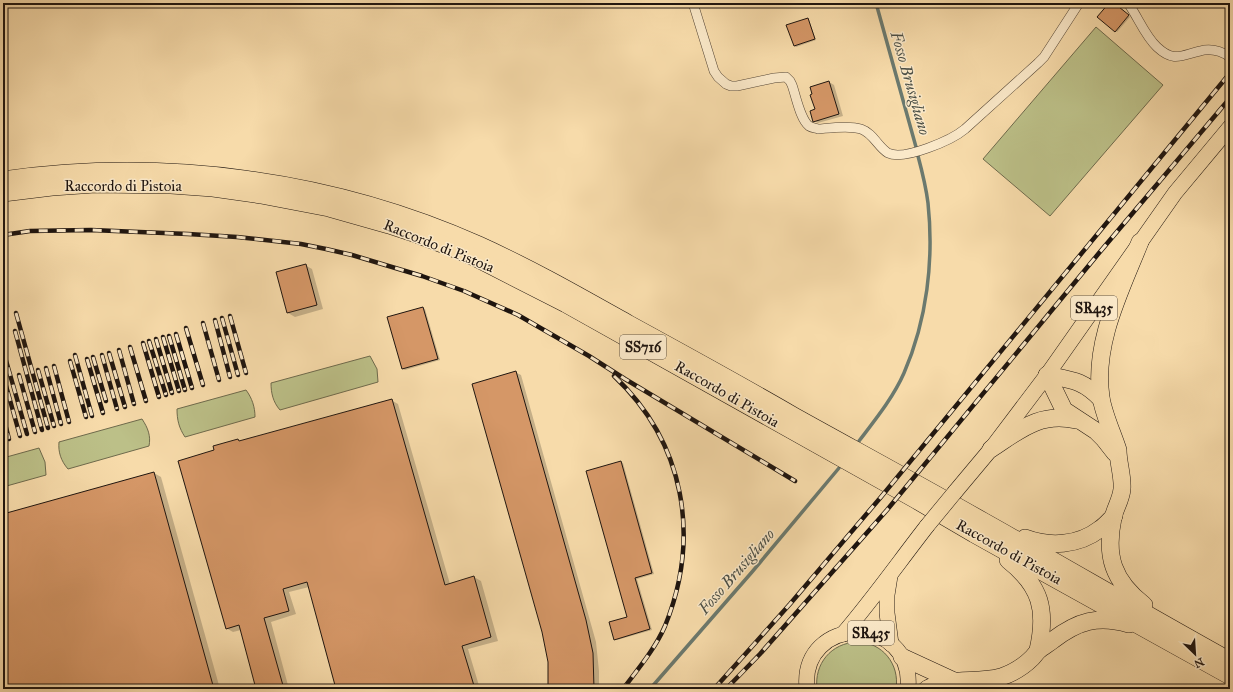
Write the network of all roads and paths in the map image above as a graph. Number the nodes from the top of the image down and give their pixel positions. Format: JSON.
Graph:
{"nodes":[{"id":1,"x":693,"y":3,"type":"edge"},
{"id":2,"x":1079,"y":3,"type":"edge"},
{"id":3,"x":1128,"y":3,"type":"edge"},
{"id":4,"x":1230,"y":57,"type":"edge"},
{"id":5,"x":1230,"y":127,"type":"edge"},
{"id":6,"x":4,"y":190,"type":"edge"},
{"id":7,"x":1140,"y":242,"type":"junction"},
{"id":8,"x":1047,"y":375,"type":"junction"},
{"id":9,"x":1101,"y":399,"type":"junction"},
{"id":10,"x":1077,"y":420,"type":"junction"},
{"id":11,"x":990,"y":449,"type":"junction"},
{"id":12,"x":1118,"y":456,"type":"junction"},
{"id":13,"x":1114,"y":516,"type":"junction"},
{"id":14,"x":980,"y":528,"type":"junction"},
{"id":15,"x":890,"y":575,"type":"junction"},
{"id":16,"x":1180,"y":633,"type":"junction"},
{"id":17,"x":843,"y":634,"type":"junction"},
{"id":18,"x":1156,"y":634,"type":"junction"},
{"id":19,"x":891,"y":644,"type":"junction"},
{"id":20,"x":1038,"y":650,"type":"junction"},
{"id":21,"x":902,"y":657,"type":"junction"},
{"id":22,"x":1230,"y":661,"type":"edge"},
{"id":23,"x":1230,"y":676,"type":"edge"},
{"id":24,"x":954,"y":681,"type":"junction"},
{"id":25,"x":804,"y":686,"type":"edge"},
{"id":26,"x":908,"y":689,"type":"edge"},
{"id":27,"x":926,"y":689,"type":"edge"}],
"edges":[{"from":1,"to":2,"type":"street"},
{"from":3,"to":4,"type":"street"},
{"from":5,"to":7,"type":"main road","number":"SR435"},
{"from":6,"to":14,"type":"highway","name":"Raccordo di Pistoia","number":"SS716"},
{"from":7,"to":8,"type":"main road","number":"SR435"},
{"from":7,"to":9,"type":"highway"},
{"from":8,"to":9,"type":"highway"},
{"from":8,"to":10,"type":"highway"},
{"from":8,"to":11,"type":"main road","number":"SR435"},
{"from":9,"to":12,"type":"highway"},
{"from":10,"to":11,"type":"highway"},
{"from":10,"to":12,"type":"highway"},
{"from":11,"to":15,"type":"main road","number":"SR435","bridge":true},
{"from":12,"to":13,"type":"highway"},
{"from":13,"to":14,"type":"highway"},
{"from":13,"to":16,"type":"highway"},
{"from":14,"to":16,"type":"highway","name":"Raccordo di Pistoia","number":"SS716"},
{"from":14,"to":18,"type":"highway","name":"Raccordo di Pistoia","number":"SS716"},
{"from":14,"to":20,"type":"highway"},
{"from":15,"to":17,"type":"main road","number":"SR435"},
{"from":15,"to":19,"type":"main road","number":"SR435"},
{"from":16,"to":22,"type":"highway","name":"Raccordo di Pistoia","number":"SS716"},
{"from":17,"to":19,"type":"main road","number":"SR435"},
{"from":17,"to":25,"type":"main road","number":"SR435"},
{"from":18,"to":20,"type":"highway"},
{"from":18,"to":23,"type":"highway","name":"Raccordo di Pistoia","number":"SS716"},
{"from":19,"to":21,"type":"main road","number":"SR435"},
{"from":20,"to":24,"type":"highway"},
{"from":21,"to":24,"type":"highway"},
{"from":21,"to":26,"type":"main road","number":"SR435"},
{"from":24,"to":27,"type":"highway"}]}
